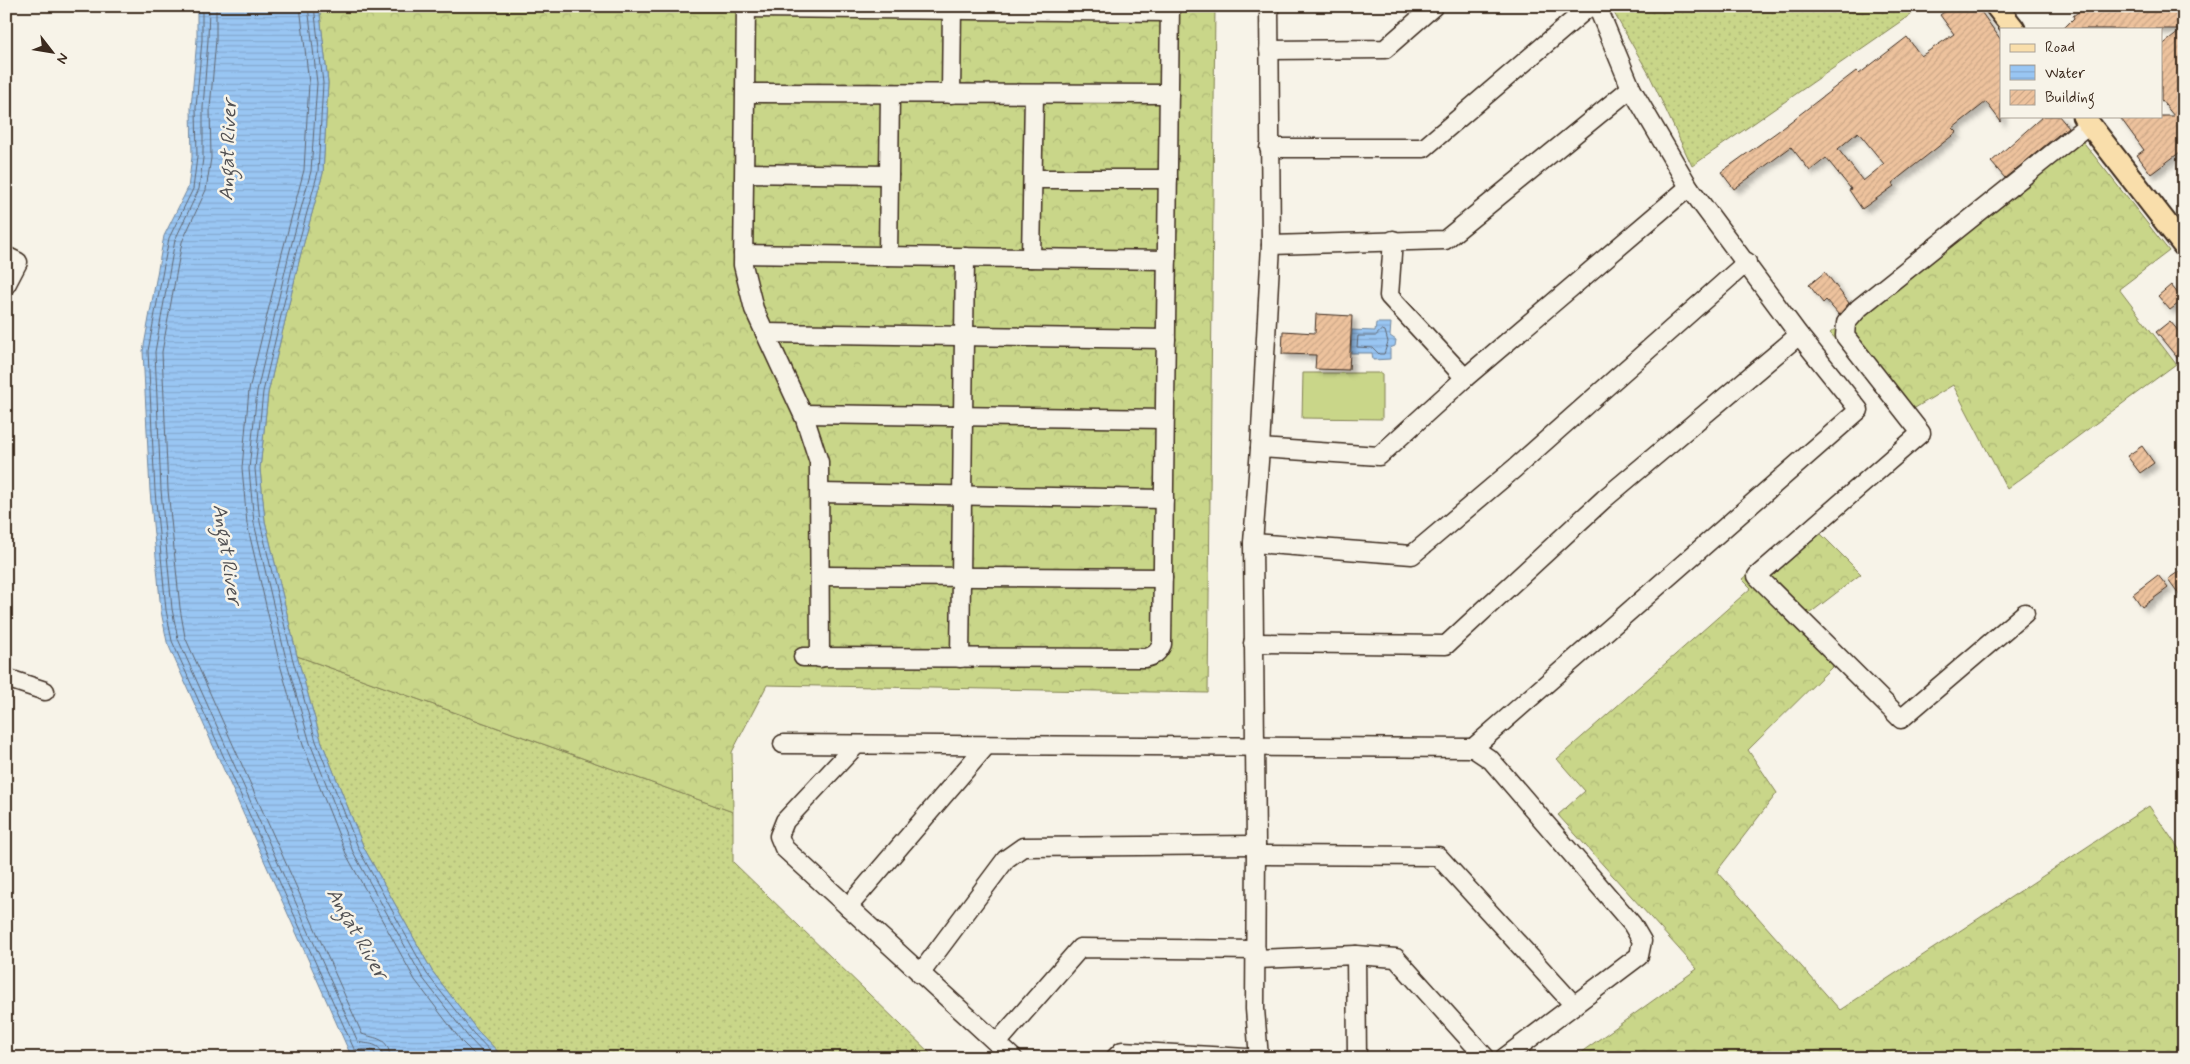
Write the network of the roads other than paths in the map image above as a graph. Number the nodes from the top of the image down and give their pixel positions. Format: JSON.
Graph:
{"nodes":[{"id":1,"x":1269,"y":6,"type":"edge"},
{"id":2,"x":1434,"y":6,"type":"edge"},
{"id":3,"x":1590,"y":6,"type":"edge"},
{"id":4,"x":1597,"y":6,"type":"edge"},
{"id":5,"x":1996,"y":6,"type":"edge"},
{"id":6,"x":746,"y":7,"type":"edge"},
{"id":7,"x":952,"y":8,"type":"edge"},
{"id":8,"x":1170,"y":9,"type":"edge"},
{"id":9,"x":2013,"y":28,"type":"edge"},
{"id":10,"x":1269,"y":50,"type":"junction"},
{"id":11,"x":1631,"y":88,"type":"junction"},
{"id":12,"x":746,"y":93,"type":"junction"},
{"id":13,"x":890,"y":94,"type":"junction"},
{"id":14,"x":951,"y":94,"type":"junction"},
{"id":15,"x":1169,"y":94,"type":"junction"},
{"id":16,"x":1034,"y":95,"type":"junction"},
{"id":17,"x":2086,"y":120,"type":"edge"},
{"id":18,"x":1269,"y":148,"type":"junction"},
{"id":19,"x":744,"y":173,"type":"junction"},
{"id":20,"x":889,"y":175,"type":"junction"},
{"id":21,"x":1168,"y":179,"type":"junction"},
{"id":22,"x":1034,"y":180,"type":"junction"},
{"id":23,"x":1689,"y":187,"type":"junction"},
{"id":24,"x":1393,"y":240,"type":"junction"},
{"id":25,"x":1271,"y":244,"type":"junction"},
{"id":26,"x":2184,"y":246,"type":"edge"},
{"id":27,"x":743,"y":254,"type":"junction"},
{"id":28,"x":6,"y":256,"type":"edge"},
{"id":29,"x":888,"y":256,"type":"junction"},
{"id":30,"x":965,"y":257,"type":"junction"},
{"id":31,"x":1031,"y":258,"type":"junction"},
{"id":32,"x":1167,"y":260,"type":"junction"},
{"id":33,"x":1747,"y":262,"type":"junction"},
{"id":34,"x":6,"y":285,"type":"edge"},
{"id":35,"x":765,"y":333,"type":"junction"},
{"id":36,"x":1799,"y":335,"type":"junction"},
{"id":37,"x":964,"y":336,"type":"junction"},
{"id":38,"x":1166,"y":340,"type":"junction"},
{"id":39,"x":1465,"y":378,"type":"junction"},
{"id":40,"x":803,"y":414,"type":"junction"},
{"id":41,"x":963,"y":416,"type":"junction"},
{"id":42,"x":1164,"y":419,"type":"junction"},
{"id":43,"x":1260,"y":448,"type":"junction"},
{"id":44,"x":820,"y":493,"type":"junction"},
{"id":45,"x":962,"y":495,"type":"junction"},
{"id":46,"x":1164,"y":498,"type":"junction"},
{"id":47,"x":1253,"y":543,"type":"junction"},
{"id":48,"x":820,"y":576,"type":"junction"},
{"id":49,"x":961,"y":577,"type":"junction"},
{"id":50,"x":1162,"y":578,"type":"junction"},
{"id":51,"x":2025,"y":613,"type":"dead end"},
{"id":52,"x":1253,"y":643,"type":"junction"},
{"id":53,"x":803,"y":657,"type":"dead end"},
{"id":54,"x":820,"y":658,"type":"junction"},
{"id":55,"x":960,"y":658,"type":"junction"},
{"id":56,"x":6,"y":678,"type":"edge"},
{"id":57,"x":46,"y":691,"type":"dead end"},
{"id":58,"x":783,"y":744,"type":"dead end"},
{"id":59,"x":856,"y":745,"type":"junction"},
{"id":60,"x":986,"y":746,"type":"junction"},
{"id":61,"x":1254,"y":746,"type":"junction"},
{"id":62,"x":1472,"y":748,"type":"junction"},
{"id":63,"x":1256,"y":850,"type":"junction"},
{"id":64,"x":848,"y":907,"type":"junction"},
{"id":65,"x":1256,"y":955,"type":"junction"},
{"id":66,"x":1356,"y":955,"type":"junction"},
{"id":67,"x":920,"y":974,"type":"junction"},
{"id":68,"x":1574,"y":1005,"type":"junction"},
{"id":69,"x":997,"y":1043,"type":"junction"},
{"id":70,"x":1013,"y":1058,"type":"edge"},
{"id":71,"x":1115,"y":1058,"type":"edge"},
{"id":72,"x":1248,"y":1058,"type":"edge"},
{"id":73,"x":1259,"y":1058,"type":"edge"},
{"id":74,"x":1357,"y":1058,"type":"edge"},
{"id":75,"x":1486,"y":1058,"type":"edge"},
{"id":76,"x":1504,"y":1058,"type":"edge"}],
"edges":[{"from":1,"to":10,"type":"street"},
{"from":2,"to":10,"type":"street"},
{"from":3,"to":18,"type":"street"},
{"from":4,"to":11,"type":"street"},
{"from":5,"to":9,"type":"main road"},
{"from":6,"to":7,"type":"street"},
{"from":6,"to":12,"type":"street"},
{"from":7,"to":8,"type":"street"},
{"from":7,"to":14,"type":"street"},
{"from":8,"to":15,"type":"street"},
{"from":10,"to":18,"type":"street"},
{"from":11,"to":23,"type":"street"},
{"from":11,"to":24,"type":"street"},
{"from":12,"to":13,"type":"street"},
{"from":12,"to":19,"type":"street"},
{"from":13,"to":14,"type":"street"},
{"from":13,"to":20,"type":"street"},
{"from":14,"to":16,"type":"street"},
{"from":15,"to":16,"type":"street"},
{"from":15,"to":21,"type":"street"},
{"from":16,"to":22,"type":"street"},
{"from":17,"to":26,"type":"main road"},
{"from":17,"to":51,"type":"street"},
{"from":18,"to":25,"type":"street"},
{"from":19,"to":20,"type":"street"},
{"from":19,"to":27,"type":"street"},
{"from":20,"to":29,"type":"street"},
{"from":21,"to":22,"type":"street"},
{"from":21,"to":32,"type":"street"},
{"from":22,"to":31,"type":"street"},
{"from":23,"to":33,"type":"street"},
{"from":23,"to":39,"type":"street"},
{"from":24,"to":25,"type":"street"},
{"from":24,"to":39,"type":"street"},
{"from":25,"to":43,"type":"street"},
{"from":27,"to":29,"type":"street"},
{"from":27,"to":35,"type":"street"},
{"from":28,"to":34,"type":"street"},
{"from":29,"to":30,"type":"street"},
{"from":30,"to":31,"type":"street"},
{"from":30,"to":37,"type":"street"},
{"from":31,"to":32,"type":"street"},
{"from":32,"to":38,"type":"street"},
{"from":33,"to":36,"type":"street"},
{"from":33,"to":47,"type":"street"},
{"from":35,"to":37,"type":"street"},
{"from":35,"to":40,"type":"street"},
{"from":36,"to":52,"type":"street"},
{"from":36,"to":62,"type":"street"},
{"from":37,"to":38,"type":"street"},
{"from":37,"to":41,"type":"street"},
{"from":38,"to":42,"type":"street"},
{"from":39,"to":43,"type":"street"},
{"from":40,"to":41,"type":"street"},
{"from":40,"to":44,"type":"street"},
{"from":41,"to":42,"type":"street"},
{"from":41,"to":45,"type":"street"},
{"from":42,"to":46,"type":"street"},
{"from":43,"to":47,"type":"street"},
{"from":44,"to":45,"type":"street"},
{"from":44,"to":48,"type":"street"},
{"from":45,"to":46,"type":"street"},
{"from":45,"to":49,"type":"street"},
{"from":46,"to":50,"type":"street"},
{"from":47,"to":52,"type":"street"},
{"from":48,"to":49,"type":"street"},
{"from":48,"to":54,"type":"street"},
{"from":49,"to":50,"type":"street"},
{"from":49,"to":55,"type":"street"},
{"from":50,"to":55,"type":"street"},
{"from":52,"to":61,"type":"street"},
{"from":53,"to":54,"type":"street"},
{"from":54,"to":55,"type":"street"},
{"from":56,"to":57,"type":"street"},
{"from":58,"to":59,"type":"street"},
{"from":59,"to":60,"type":"street"},
{"from":59,"to":64,"type":"street"},
{"from":60,"to":61,"type":"street"},
{"from":60,"to":64,"type":"street"},
{"from":61,"to":62,"type":"street"},
{"from":61,"to":63,"type":"street"},
{"from":62,"to":68,"type":"street"},
{"from":63,"to":65,"type":"street"},
{"from":63,"to":67,"type":"street"},
{"from":63,"to":68,"type":"street"},
{"from":64,"to":67,"type":"street"},
{"from":65,"to":66,"type":"street"},
{"from":65,"to":69,"type":"street"},
{"from":65,"to":73,"type":"street"},
{"from":66,"to":74,"type":"street"},
{"from":66,"to":75,"type":"street"},
{"from":67,"to":69,"type":"street"},
{"from":68,"to":76,"type":"street"},
{"from":69,"to":70,"type":"street"},
{"from":71,"to":72,"type":"street"}]}
